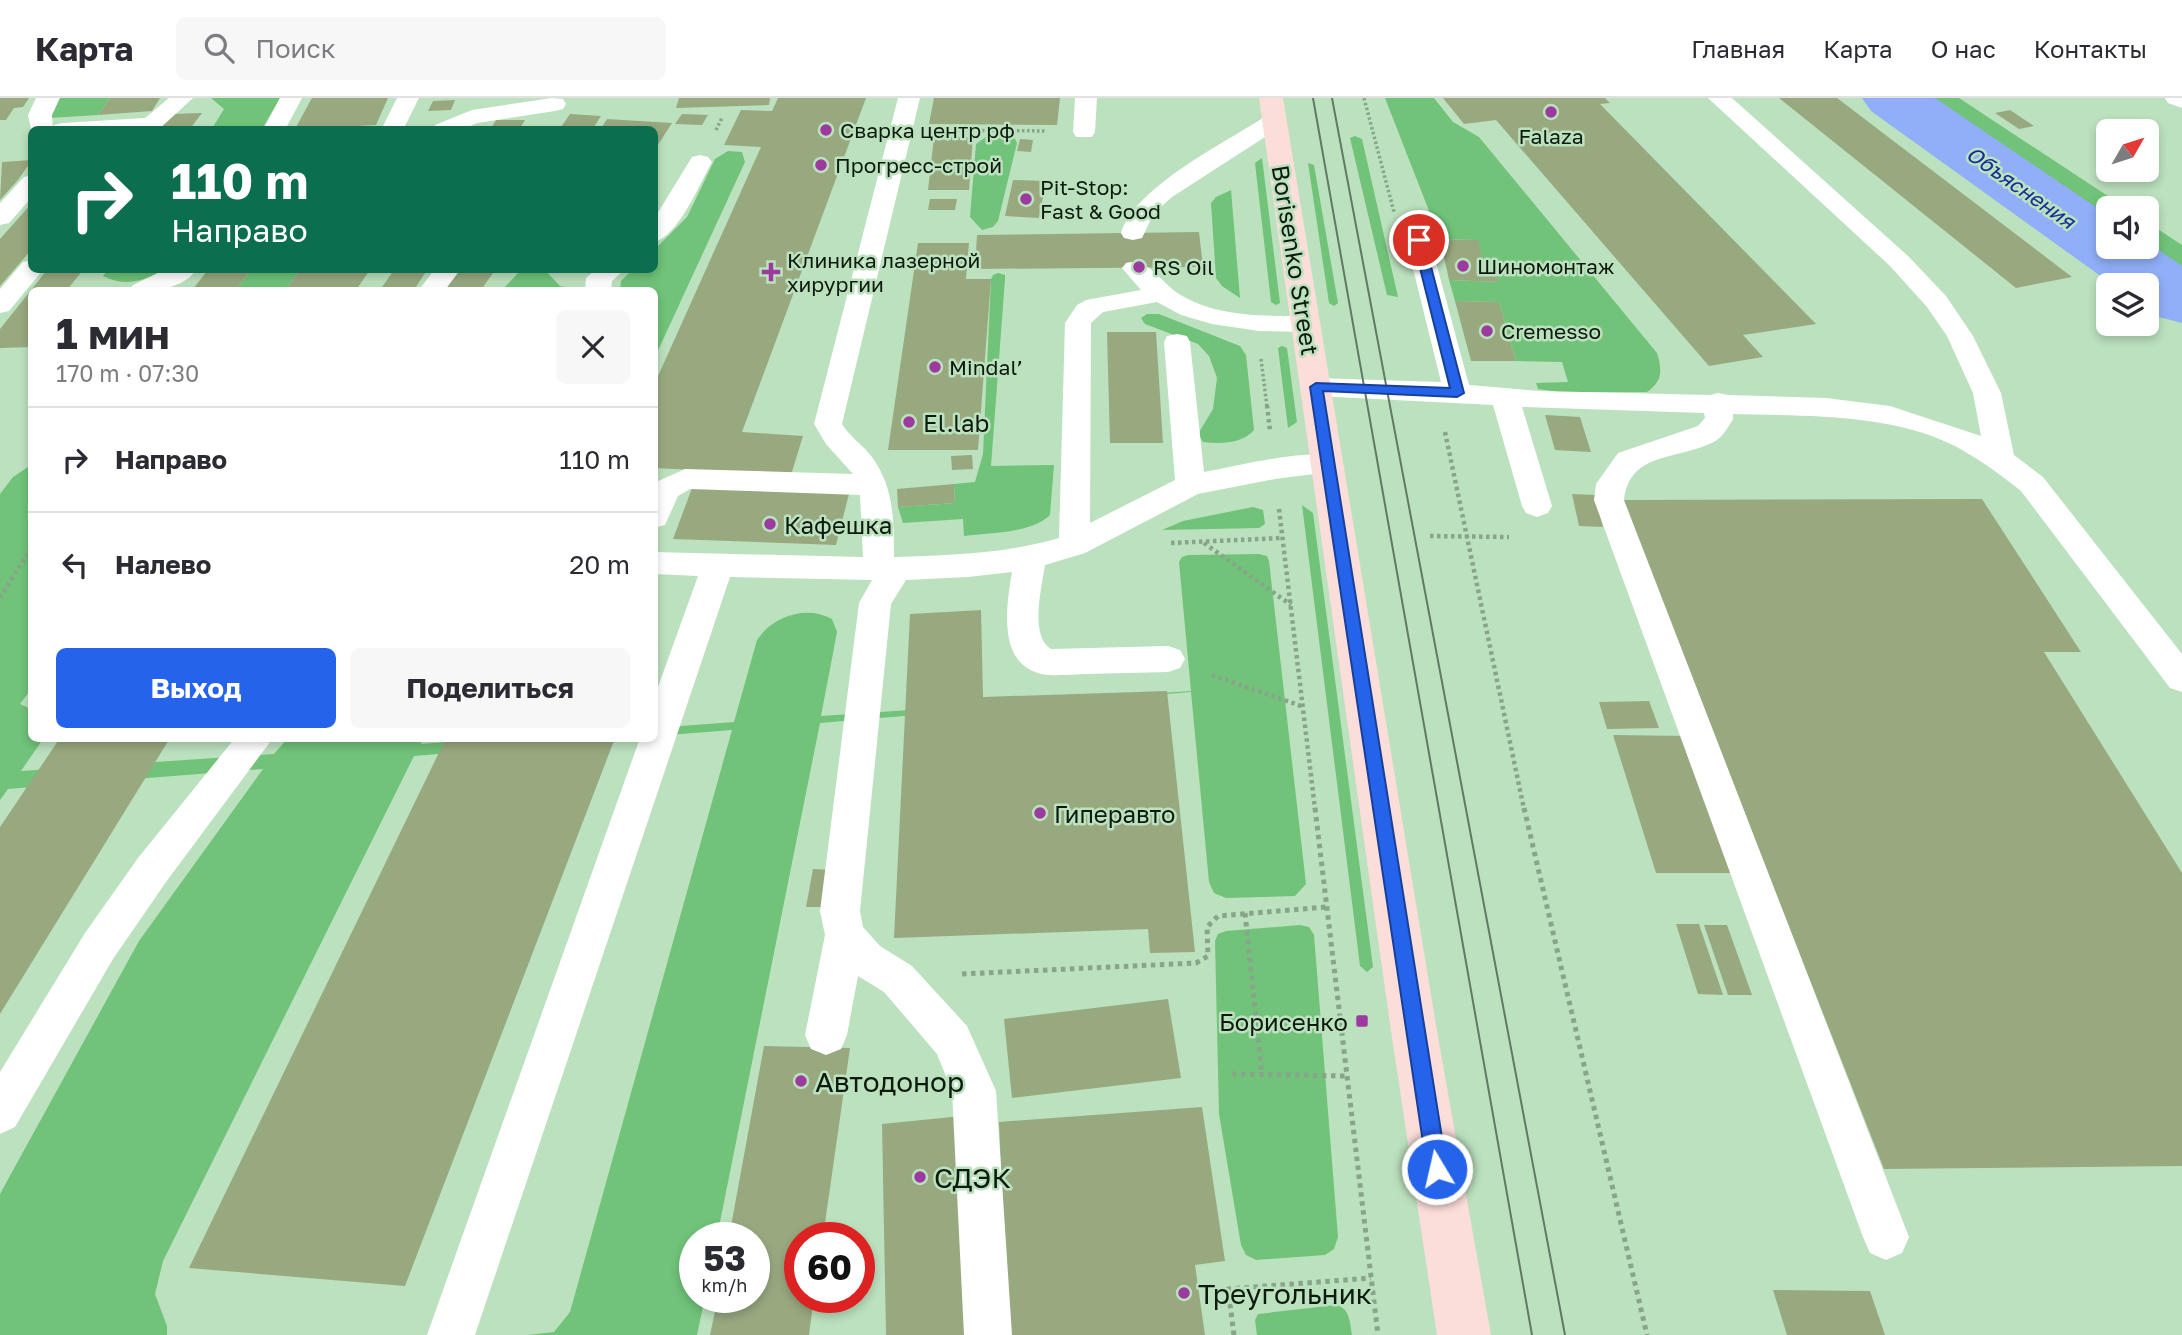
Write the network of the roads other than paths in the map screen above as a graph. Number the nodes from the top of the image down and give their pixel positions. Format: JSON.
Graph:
{"nodes":[{"id":1,"x":48,"y":98,"type":"edge"},
{"id":2,"x":182,"y":98,"type":"edge"},
{"id":3,"x":291,"y":98,"type":"edge"},
{"id":4,"x":408,"y":98,"type":"edge"},
{"id":5,"x":909,"y":98,"type":"edge"},
{"id":6,"x":1086,"y":98,"type":"edge"},
{"id":7,"x":1719,"y":98,"type":"edge"},
{"id":8,"x":2176,"y":98,"type":"edge"},
{"id":9,"x":557,"y":101,"type":"edge"},
{"id":10,"x":2182,"y":101,"type":"edge"},
{"id":11,"x":471,"y":107,"type":"edge"},
{"id":12,"x":1273,"y":109,"type":"edge"},
{"id":13,"x":41,"y":126,"type":"edge"},
{"id":14,"x":147,"y":126,"type":"edge"},
{"id":15,"x":276,"y":126,"type":"edge"},
{"id":16,"x":394,"y":126,"type":"edge"},
{"id":17,"x":448,"y":126,"type":"edge"},
{"id":18,"x":541,"y":126,"type":"edge"},
{"id":19,"x":1084,"y":132,"type":"dead end"},
{"id":20,"x":700,"y":163,"type":"dead end"},
{"id":21,"x":28,"y":186,"type":"edge"},
{"id":22,"x":0,"y":218,"type":"edge"},
{"id":23,"x":658,"y":230,"type":"edge"},
{"id":24,"x":1133,"y":233,"type":"dead end"},
{"id":25,"x":1419,"y":240,"type":"dead end"},
{"id":26,"x":1135,"y":268,"type":"dead end"},
{"id":27,"x":28,"y":272,"type":"edge"},
{"id":28,"x":179,"y":273,"type":"edge"},
{"id":29,"x":148,"y":287,"type":"edge"},
{"id":30,"x":1160,"y":294,"type":"junction"},
{"id":31,"x":0,"y":305,"type":"edge"},
{"id":32,"x":1306,"y":324,"type":"junction"},
{"id":33,"x":1177,"y":342,"type":"dead end"},
{"id":34,"x":1316,"y":387,"type":"junction"},
{"id":35,"x":1447,"y":392,"type":"junction"},
{"id":36,"x":1504,"y":396,"type":"junction"},
{"id":37,"x":1718,"y":402,"type":"junction"},
{"id":38,"x":2000,"y":459,"type":"junction"},
{"id":39,"x":1328,"y":464,"type":"junction"},
{"id":40,"x":873,"y":485,"type":"junction"},
{"id":41,"x":1190,"y":485,"type":"junction"},
{"id":42,"x":1537,"y":506,"type":"dead end"},
{"id":43,"x":658,"y":507,"type":"edge"},
{"id":44,"x":1074,"y":545,"type":"junction"},
{"id":45,"x":1030,"y":558,"type":"junction"},
{"id":46,"x":658,"y":563,"type":"edge"},
{"id":47,"x":718,"y":565,"type":"junction"},
{"id":48,"x":887,"y":569,"type":"junction"},
{"id":49,"x":1168,"y":659,"type":"road end"},
{"id":50,"x":2182,"y":679,"type":"edge"},
{"id":51,"x":658,"y":738,"type":"edge"},
{"id":52,"x":253,"y":742,"type":"edge"},
{"id":53,"x":657,"y":742,"type":"edge"},
{"id":54,"x":845,"y":936,"type":"junction"},
{"id":55,"x":826,"y":1035,"type":"dead end"},
{"id":56,"x":0,"y":1112,"type":"edge"},
{"id":57,"x":1885,"y":1237,"type":"dead end"},
{"id":58,"x":451,"y":1335,"type":"edge"},
{"id":59,"x":988,"y":1335,"type":"edge"},
{"id":60,"x":1464,"y":1335,"type":"edge"}],
"edges":[{"from":1,"to":13,"type":"street"},
{"from":2,"to":14,"type":"lane"},
{"from":3,"to":15,"type":"lane"},
{"from":4,"to":16,"type":"lane"},
{"from":5,"to":40,"type":"lane"},
{"from":6,"to":19,"type":"lane"},
{"from":7,"to":38,"type":"lane"},
{"from":8,"to":10,"type":"lane"},
{"from":9,"to":11,"type":"lane"},
{"from":9,"to":18,"type":"lane"},
{"from":11,"to":17,"type":"lane"},
{"from":12,"to":24,"type":"lane"},
{"from":12,"to":32,"type":"main road","name":"Borisenko Street"},
{"from":20,"to":23,"type":"lane"},
{"from":21,"to":22,"type":"lane"},
{"from":25,"to":35,"type":"lane"},
{"from":26,"to":30,"type":"lane"},
{"from":27,"to":31,"type":"lane"},
{"from":28,"to":29,"type":"lane"},
{"from":30,"to":32,"type":"lane"},
{"from":30,"to":44,"type":"lane"},
{"from":32,"to":34,"type":"main road","name":"Borisenko Street"},
{"from":33,"to":41,"type":"lane"},
{"from":34,"to":35,"type":"lane"},
{"from":34,"to":39,"type":"main road","name":"Borisenko Street"},
{"from":35,"to":36,"type":"lane"},
{"from":36,"to":37,"type":"lane"},
{"from":36,"to":42,"type":"lane"},
{"from":37,"to":38,"type":"lane"},
{"from":37,"to":57,"type":"lane"},
{"from":38,"to":50,"type":"lane"},
{"from":39,"to":41,"type":"lane"},
{"from":39,"to":60,"type":"main road","name":"Borisenko Street"},
{"from":40,"to":43,"type":"lane"},
{"from":40,"to":48,"type":"lane"},
{"from":41,"to":44,"type":"lane"},
{"from":44,"to":45,"type":"lane"},
{"from":45,"to":48,"type":"lane"},
{"from":45,"to":49,"type":"lane"},
{"from":46,"to":47,"type":"lane"},
{"from":47,"to":48,"type":"lane"},
{"from":47,"to":51,"type":"lane"},
{"from":48,"to":54,"type":"lane"},
{"from":52,"to":56,"type":"lane"},
{"from":53,"to":58,"type":"lane"},
{"from":54,"to":55,"type":"lane"},
{"from":54,"to":59,"type":"lane"}]}
